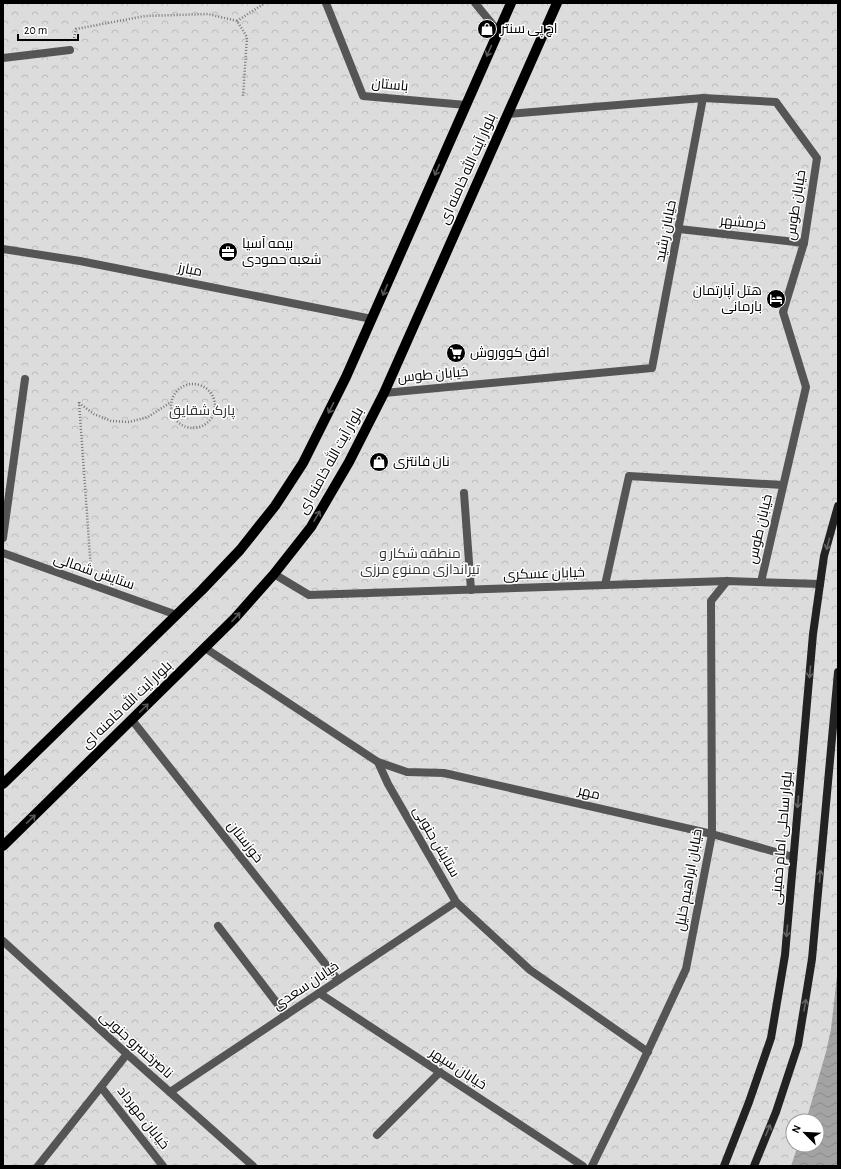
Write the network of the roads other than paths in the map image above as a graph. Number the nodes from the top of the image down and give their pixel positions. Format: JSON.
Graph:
{"nodes":[{"id":1,"x":326,"y":3,"type":"edge"},
{"id":2,"x":475,"y":3,"type":"edge"},
{"id":3,"x":511,"y":3,"type":"edge"},
{"id":4,"x":557,"y":3,"type":"edge"},
{"id":5,"x":498,"y":31,"type":"junction"},
{"id":6,"x":70,"y":50,"type":"dead end"},
{"id":7,"x":3,"y":58,"type":"edge"},
{"id":8,"x":703,"y":98,"type":"junction"},
{"id":9,"x":466,"y":105,"type":"junction"},
{"id":10,"x":508,"y":114,"type":"junction"},
{"id":11,"x":679,"y":228,"type":"junction"},
{"id":12,"x":804,"y":242,"type":"junction"},
{"id":13,"x":3,"y":249,"type":"edge"},
{"id":14,"x":372,"y":319,"type":"junction"},
{"id":15,"x":652,"y":368,"type":"joint"},
{"id":16,"x":25,"y":379,"type":"dead end"},
{"id":17,"x":384,"y":393,"type":"junction"},
{"id":18,"x":783,"y":485,"type":"junction"},
{"id":19,"x":464,"y":493,"type":"dead end"},
{"id":20,"x":838,"y":506,"type":"edge"},
{"id":21,"x":3,"y":538,"type":"edge"},
{"id":22,"x":3,"y":553,"type":"edge"},
{"id":23,"x":274,"y":574,"type":"junction"},
{"id":24,"x":727,"y":581,"type":"junction"},
{"id":25,"x":760,"y":582,"type":"junction"},
{"id":26,"x":820,"y":584,"type":"junction"},
{"id":27,"x":605,"y":585,"type":"junction"},
{"id":28,"x":471,"y":590,"type":"junction"},
{"id":29,"x":177,"y":615,"type":"junction"},
{"id":30,"x":205,"y":648,"type":"junction"},
{"id":31,"x":838,"y":672,"type":"edge"},
{"id":32,"x":132,"y":720,"type":"junction"},
{"id":33,"x":378,"y":762,"type":"junction"},
{"id":34,"x":3,"y":784,"type":"edge"},
{"id":35,"x":712,"y":834,"type":"junction"},
{"id":36,"x":3,"y":846,"type":"edge"},
{"id":37,"x":793,"y":857,"type":"junction"},
{"id":38,"x":456,"y":902,"type":"junction"},
{"id":39,"x":218,"y":926,"type":"dead end"},
{"id":40,"x":3,"y":941,"type":"edge"},
{"id":41,"x":338,"y":980,"type":"junction"},
{"id":42,"x":319,"y":993,"type":"junction"},
{"id":43,"x":286,"y":1015,"type":"junction"},
{"id":44,"x":648,"y":1052,"type":"junction"},
{"id":45,"x":127,"y":1054,"type":"junction"},
{"id":46,"x":440,"y":1072,"type":"junction"},
{"id":47,"x":101,"y":1087,"type":"junction"},
{"id":48,"x":170,"y":1092,"type":"junction"},
{"id":49,"x":378,"y":1135,"type":"dead end"},
{"id":50,"x":38,"y":1166,"type":"edge"},
{"id":51,"x":163,"y":1166,"type":"edge"},
{"id":52,"x":253,"y":1166,"type":"edge"},
{"id":53,"x":583,"y":1166,"type":"edge"},
{"id":54,"x":592,"y":1166,"type":"edge"},
{"id":55,"x":724,"y":1166,"type":"edge"},
{"id":56,"x":754,"y":1166,"type":"edge"}],
"edges":[{"from":1,"to":9,"type":"street","name":"باستان"},
{"from":2,"to":5,"type":"street"},
{"from":3,"to":5,"type":"main road","name":"بلوار آیت الله خامنه ای"},
{"from":4,"to":10,"type":"main road","name":"بلوار آیت الله خامنه ای"},
{"from":5,"to":9,"type":"main road","name":"بلوار آیت الله خامنه ای","one_way":true},
{"from":6,"to":7,"type":"street"},
{"from":8,"to":10,"type":"street","name":"خیابان طوس"},
{"from":8,"to":11,"type":"street","name":"خیابان رشید"},
{"from":8,"to":12,"type":"street","name":"خیابان طوس"},
{"from":9,"to":14,"type":"main road","name":"بلوار آیت الله خامنه ای","one_way":true},
{"from":10,"to":17,"type":"main road","name":"بلوار آیت الله خامنه ای"},
{"from":11,"to":12,"type":"street","name":"خرمشهر"},
{"from":11,"to":15,"type":"street","name":"خیابان رشید"},
{"from":12,"to":18,"type":"street","name":"خیابان طوس"},
{"from":13,"to":14,"type":"street","name":"مبارز"},
{"from":14,"to":29,"type":"main road","name":"بلوار آیت الله خامنه ای","one_way":true},
{"from":15,"to":17,"type":"street","name":"خیابان طوس"},
{"from":16,"to":21,"type":"street"},
{"from":23,"to":17,"type":"main road","name":"بلوار آیت الله خامنه ای","one_way":true},
{"from":18,"to":25,"type":"street","name":"خیابان طوس"},
{"from":18,"to":27,"type":"street"},
{"from":19,"to":28,"type":"street"},
{"from":20,"to":26,"type":"main road","name":"بلوار ساحلی امام خمینی","one_way":true},
{"from":22,"to":29,"type":"street","name":"ستایش شمالی"},
{"from":23,"to":28,"type":"street","name":"خیابان عسکری"},
{"from":30,"to":23,"type":"main road","name":"بلوار آیت الله خامنه ای","one_way":true},
{"from":24,"to":25,"type":"street","name":"خیابان عسکری"},
{"from":24,"to":27,"type":"street","name":"خیابان عسکری"},
{"from":24,"to":35,"type":"street","name":"خیابان ابراهیم خلیل"},
{"from":25,"to":26,"type":"street","name":"خیابان عسکری"},
{"from":26,"to":37,"type":"main road","name":"بلوار ساحلی امام خمینی","one_way":true},
{"from":27,"to":28,"type":"street","name":"خیابان عسکری"},
{"from":29,"to":34,"type":"main road","name":"بلوار آیت الله خامنه ای"},
{"from":32,"to":30,"type":"main road","name":"بلوار آیت الله خامنه ای","one_way":true},
{"from":30,"to":33,"type":"street"},
{"from":56,"to":31,"type":"main road","one_way":true},
{"from":36,"to":32,"type":"main road","name":"بلوار آیت الله خامنه ای","one_way":true},
{"from":32,"to":41,"type":"street","name":"خوزستان"},
{"from":33,"to":35,"type":"street","name":"مهر"},
{"from":33,"to":38,"type":"street","name":"ستایش جنوبی"},
{"from":35,"to":37,"type":"street","name":"مهر"},
{"from":35,"to":44,"type":"street","name":"خیابان ابراهیم خلیل"},
{"from":37,"to":55,"type":"main road","name":"بلوار ساحلی امام خمینی","one_way":true},
{"from":38,"to":41,"type":"street","name":"خیابان سعدی"},
{"from":38,"to":44,"type":"street","name":"ستایش جنوبی"},
{"from":39,"to":43,"type":"street"},
{"from":40,"to":45,"type":"street","name":"ناصرخسرو جنوبی"},
{"from":41,"to":42,"type":"street","name":"خیابان سعدی"},
{"from":42,"to":43,"type":"street","name":"خیابان سعدی"},
{"from":42,"to":46,"type":"street","name":"خیابان سپهر"},
{"from":43,"to":48,"type":"street","name":"خیابان سعدی"},
{"from":44,"to":54,"type":"street","name":"خیابان ابراهیم خلیل"},
{"from":45,"to":47,"type":"street"},
{"from":45,"to":48,"type":"street","name":"ناصرخسرو جنوبی"},
{"from":46,"to":49,"type":"street"},
{"from":46,"to":53,"type":"street","name":"خیابان سپهر"},
{"from":47,"to":50,"type":"street"},
{"from":47,"to":51,"type":"street","name":"خیابان مهرداد"},
{"from":48,"to":52,"type":"street","name":"ناصرخسرو جنوبی"}]}
